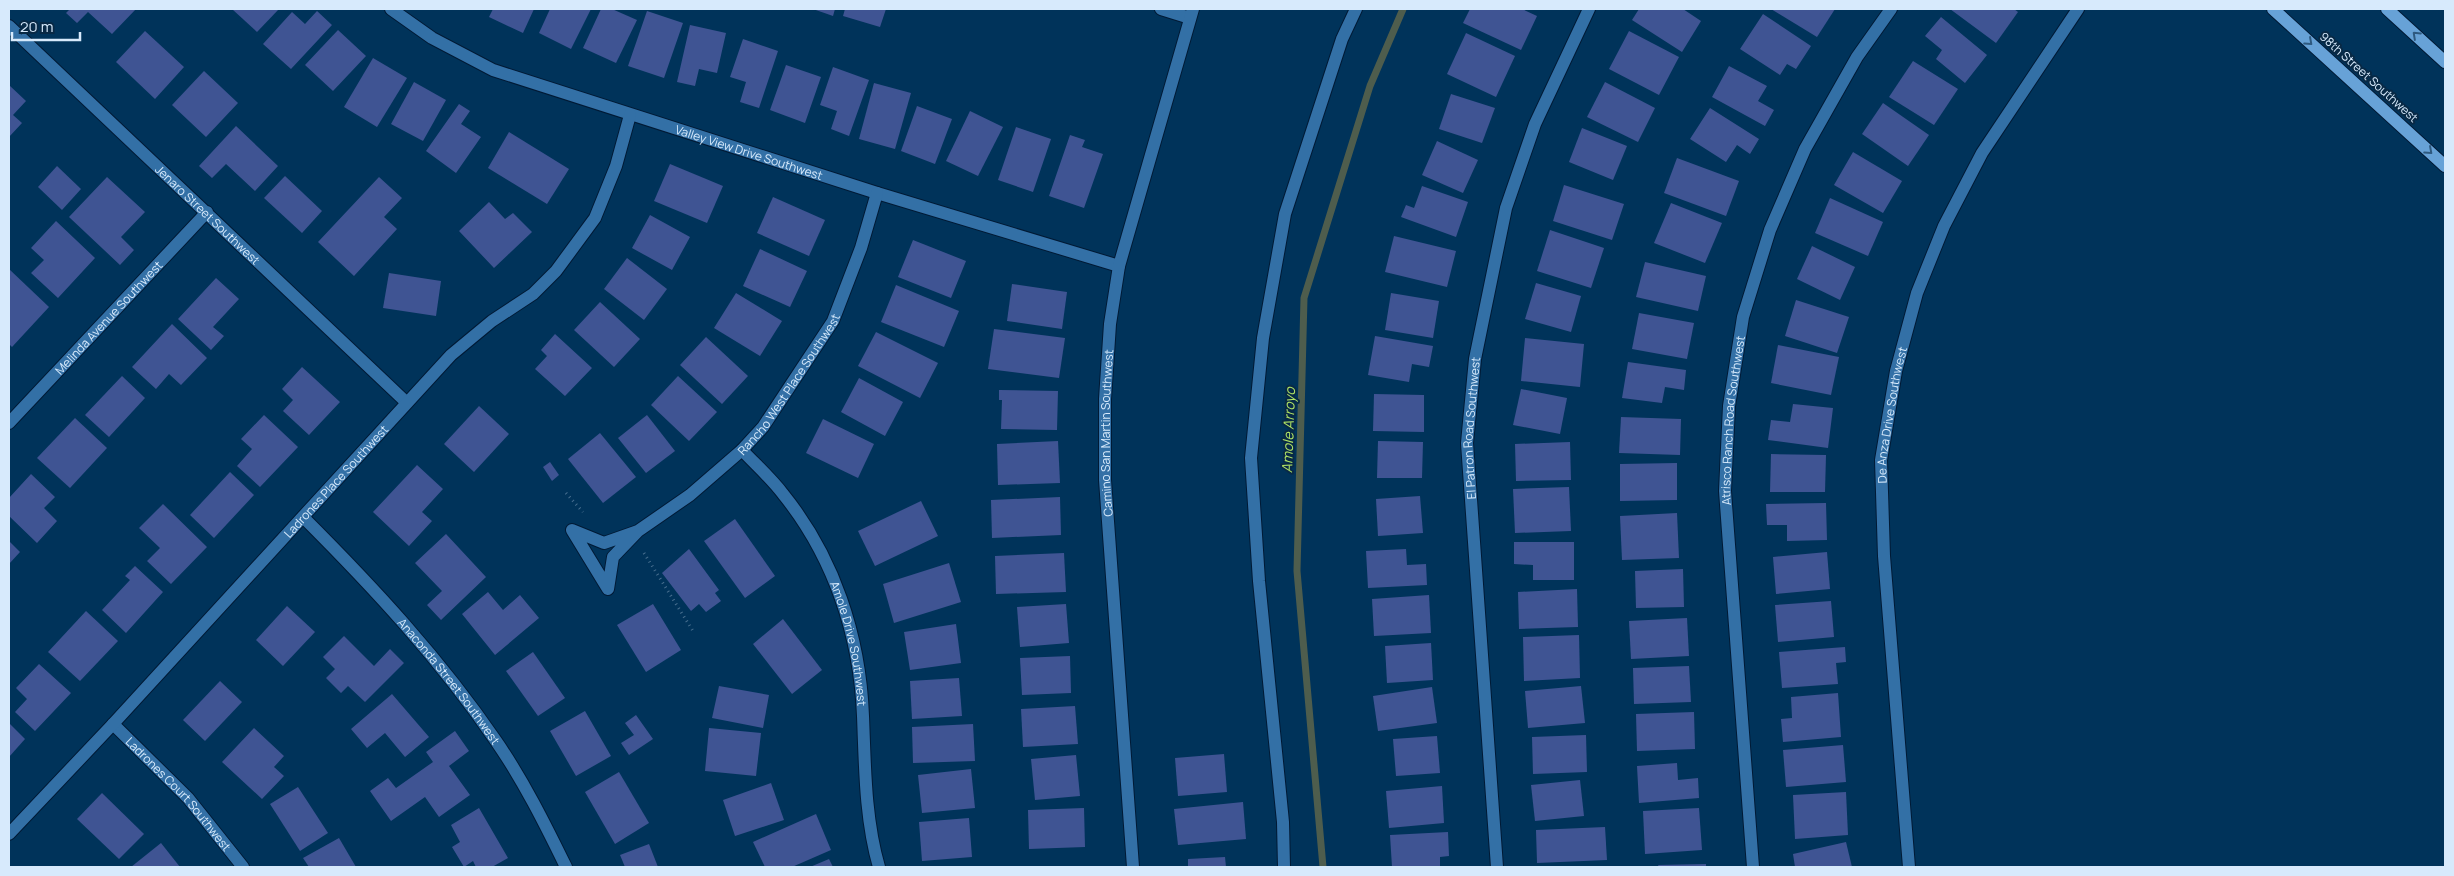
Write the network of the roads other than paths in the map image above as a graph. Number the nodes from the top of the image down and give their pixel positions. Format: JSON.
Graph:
{"nodes":[{"id":1,"x":390,"y":9,"type":"edge"},
{"id":2,"x":1161,"y":9,"type":"edge"},
{"id":3,"x":1356,"y":9,"type":"edge"},
{"id":4,"x":1589,"y":9,"type":"edge"},
{"id":5,"x":1891,"y":9,"type":"edge"},
{"id":6,"x":2078,"y":9,"type":"edge"},
{"id":7,"x":2273,"y":9,"type":"edge"},
{"id":8,"x":2387,"y":9,"type":"edge"},
{"id":9,"x":1192,"y":13,"type":"edge"},
{"id":10,"x":9,"y":26,"type":"edge"},
{"id":11,"x":2445,"y":62,"type":"edge"},
{"id":12,"x":630,"y":115,"type":"junction"},
{"id":13,"x":2445,"y":166,"type":"edge"},
{"id":14,"x":877,"y":193,"type":"junction"},
{"id":15,"x":207,"y":212,"type":"junction"},
{"id":16,"x":1119,"y":266,"type":"junction"},
{"id":17,"x":406,"y":402,"type":"junction"},
{"id":18,"x":9,"y":423,"type":"edge"},
{"id":19,"x":742,"y":450,"type":"junction"},
{"id":20,"x":303,"y":517,"type":"junction"},
{"id":21,"x":638,"y":531,"type":"junction"},
{"id":22,"x":113,"y":724,"type":"junction"},
{"id":23,"x":9,"y":834,"type":"edge"},
{"id":24,"x":243,"y":867,"type":"edge"},
{"id":25,"x":566,"y":867,"type":"edge"},
{"id":26,"x":879,"y":867,"type":"edge"},
{"id":27,"x":1133,"y":867,"type":"edge"},
{"id":28,"x":1284,"y":867,"type":"edge"},
{"id":29,"x":1498,"y":867,"type":"edge"},
{"id":30,"x":1753,"y":867,"type":"edge"},
{"id":31,"x":1909,"y":867,"type":"edge"}],
"edges":[{"from":1,"to":12,"type":"street","name":"Valley View Drive Southwest"},
{"from":2,"to":9,"type":"street"},
{"from":3,"to":28,"type":"street"},
{"from":4,"to":29,"type":"street","name":"El Patron Road Southwest"},
{"from":5,"to":30,"type":"street","name":"Atrisco Ranch Road Southwest"},
{"from":6,"to":31,"type":"street","name":"De Anza Drive Southwest"},
{"from":7,"to":13,"type":"main road","name":"98th Street Southwest","one_way":true},
{"from":11,"to":8,"type":"main road","one_way":true},
{"from":9,"to":16,"type":"street","name":"Camino San Martin Southwest"},
{"from":10,"to":15,"type":"street","name":"Jenaro Street Southwest"},
{"from":12,"to":14,"type":"street","name":"Valley View Drive Southwest"},
{"from":12,"to":17,"type":"street","name":"Ladrones Place Southwest"},
{"from":14,"to":16,"type":"street","name":"Valley View Drive Southwest"},
{"from":14,"to":19,"type":"street","name":"Rancho West Place Southwest"},
{"from":15,"to":17,"type":"street","name":"Jenaro Street Southwest"},
{"from":15,"to":18,"type":"street","name":"Melinda Avenue Southwest"},
{"from":16,"to":27,"type":"street","name":"Camino San Martin Southwest"},
{"from":17,"to":20,"type":"street","name":"Ladrones Place Southwest"},
{"from":19,"to":21,"type":"street","name":"Rancho West Place Southwest"},
{"from":19,"to":26,"type":"street","name":"Amole Drive Southwest"},
{"from":20,"to":22,"type":"street","name":"Ladrones Place Southwest"},
{"from":20,"to":25,"type":"street","name":"Anaconda Street Southwest"},
{"from":21,"to":21,"type":"street","name":"Rancho West Place Southwest"},
{"from":22,"to":23,"type":"street","name":"Ladrones Place Southwest"},
{"from":22,"to":24,"type":"street","name":"Ladrones Court Southwest"}]}
